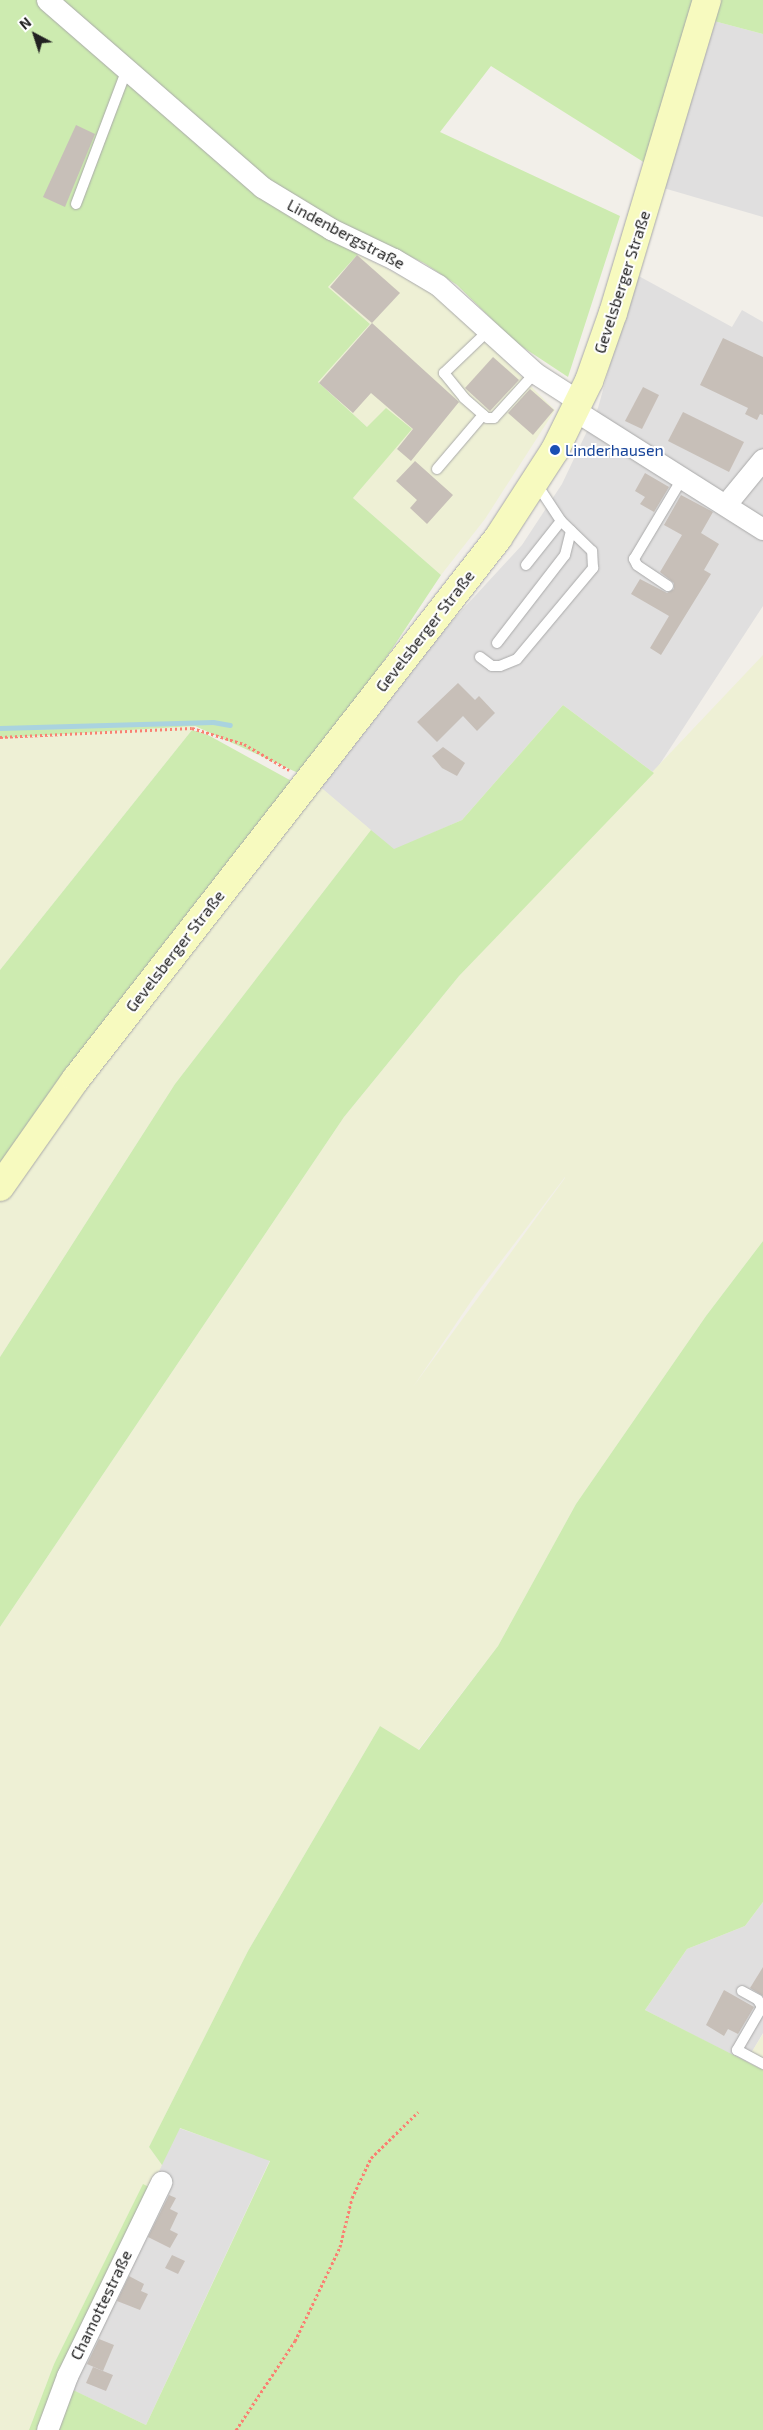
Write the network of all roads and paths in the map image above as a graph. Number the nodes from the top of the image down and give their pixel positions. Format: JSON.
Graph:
{"nodes":[{"id":1,"x":47,"y":0,"type":"edge"},
{"id":2,"x":707,"y":0,"type":"edge"},
{"id":3,"x":128,"y":68,"type":"junction"},
{"id":4,"x":76,"y":204,"type":"dead end"},
{"id":5,"x":488,"y":331,"type":"junction"},
{"id":6,"x":535,"y":373,"type":"junction"},
{"id":7,"x":578,"y":407,"type":"junction"},
{"id":8,"x":483,"y":415,"type":"junction"},
{"id":9,"x":763,"y":459,"type":"edge"},
{"id":10,"x":437,"y":469,"type":"dead end"},
{"id":11,"x":683,"y":477,"type":"junction"},
{"id":12,"x":536,"y":482,"type":"junction"},
{"id":13,"x":726,"y":504,"type":"junction"},
{"id":14,"x":560,"y":521,"type":"junction"},
{"id":15,"x":763,"y":529,"type":"edge"},
{"id":16,"x":571,"y":531,"type":"junction"},
{"id":17,"x":526,"y":565,"type":"dead end"},
{"id":18,"x":668,"y":586,"type":"dead end"},
{"id":19,"x":497,"y":642,"type":"dead end"},
{"id":20,"x":480,"y":657,"type":"dead end"},
{"id":21,"x":0,"y":737,"type":"edge"},
{"id":22,"x":306,"y":785,"type":"junction"},
{"id":23,"x":0,"y":1187,"type":"edge"},
{"id":24,"x":742,"y":1991,"type":"dead end"},
{"id":25,"x":763,"y":2064,"type":"edge"},
{"id":26,"x":418,"y":2112,"type":"dead end"},
{"id":27,"x":161,"y":2182,"type":"dead end"},
{"id":28,"x":47,"y":2430,"type":"edge"},
{"id":29,"x":236,"y":2430,"type":"edge"}],
"edges":[{"from":1,"to":3,"type":"street","name":"Lindenbergstraße"},
{"from":2,"to":7,"type":"main road","name":"Gevelsberger Straße"},
{"from":3,"to":4,"type":"lane"},
{"from":3,"to":5,"type":"street","name":"Lindenbergstraße"},
{"from":5,"to":6,"type":"street","name":"Lindenbergstraße"},
{"from":5,"to":8,"type":"lane"},
{"from":6,"to":7,"type":"street","name":"Lindenbergstraße"},
{"from":6,"to":8,"type":"lane"},
{"from":7,"to":11,"type":"street","name":"Lindenbergstraße"},
{"from":7,"to":12,"type":"main road","name":"Gevelsberger Straße"},
{"from":8,"to":10,"type":"lane"},
{"from":9,"to":13,"type":"street"},
{"from":11,"to":13,"type":"street","name":"Lindenbergstraße"},
{"from":11,"to":18,"type":"lane"},
{"from":12,"to":14,"type":"lane"},
{"from":12,"to":22,"type":"main road","name":"Gevelsberger Straße"},
{"from":13,"to":15,"type":"street","name":"Lindenbergstraße"},
{"from":14,"to":16,"type":"lane"},
{"from":14,"to":17,"type":"lane"},
{"from":16,"to":19,"type":"lane"},
{"from":16,"to":20,"type":"lane"},
{"from":21,"to":22,"type":"path"},
{"from":22,"to":23,"type":"main road","name":"Gevelsberger Straße"},
{"from":24,"to":25,"type":"lane"},
{"from":26,"to":29,"type":"path"},
{"from":27,"to":28,"type":"street","name":"Chamottestraße"}]}
